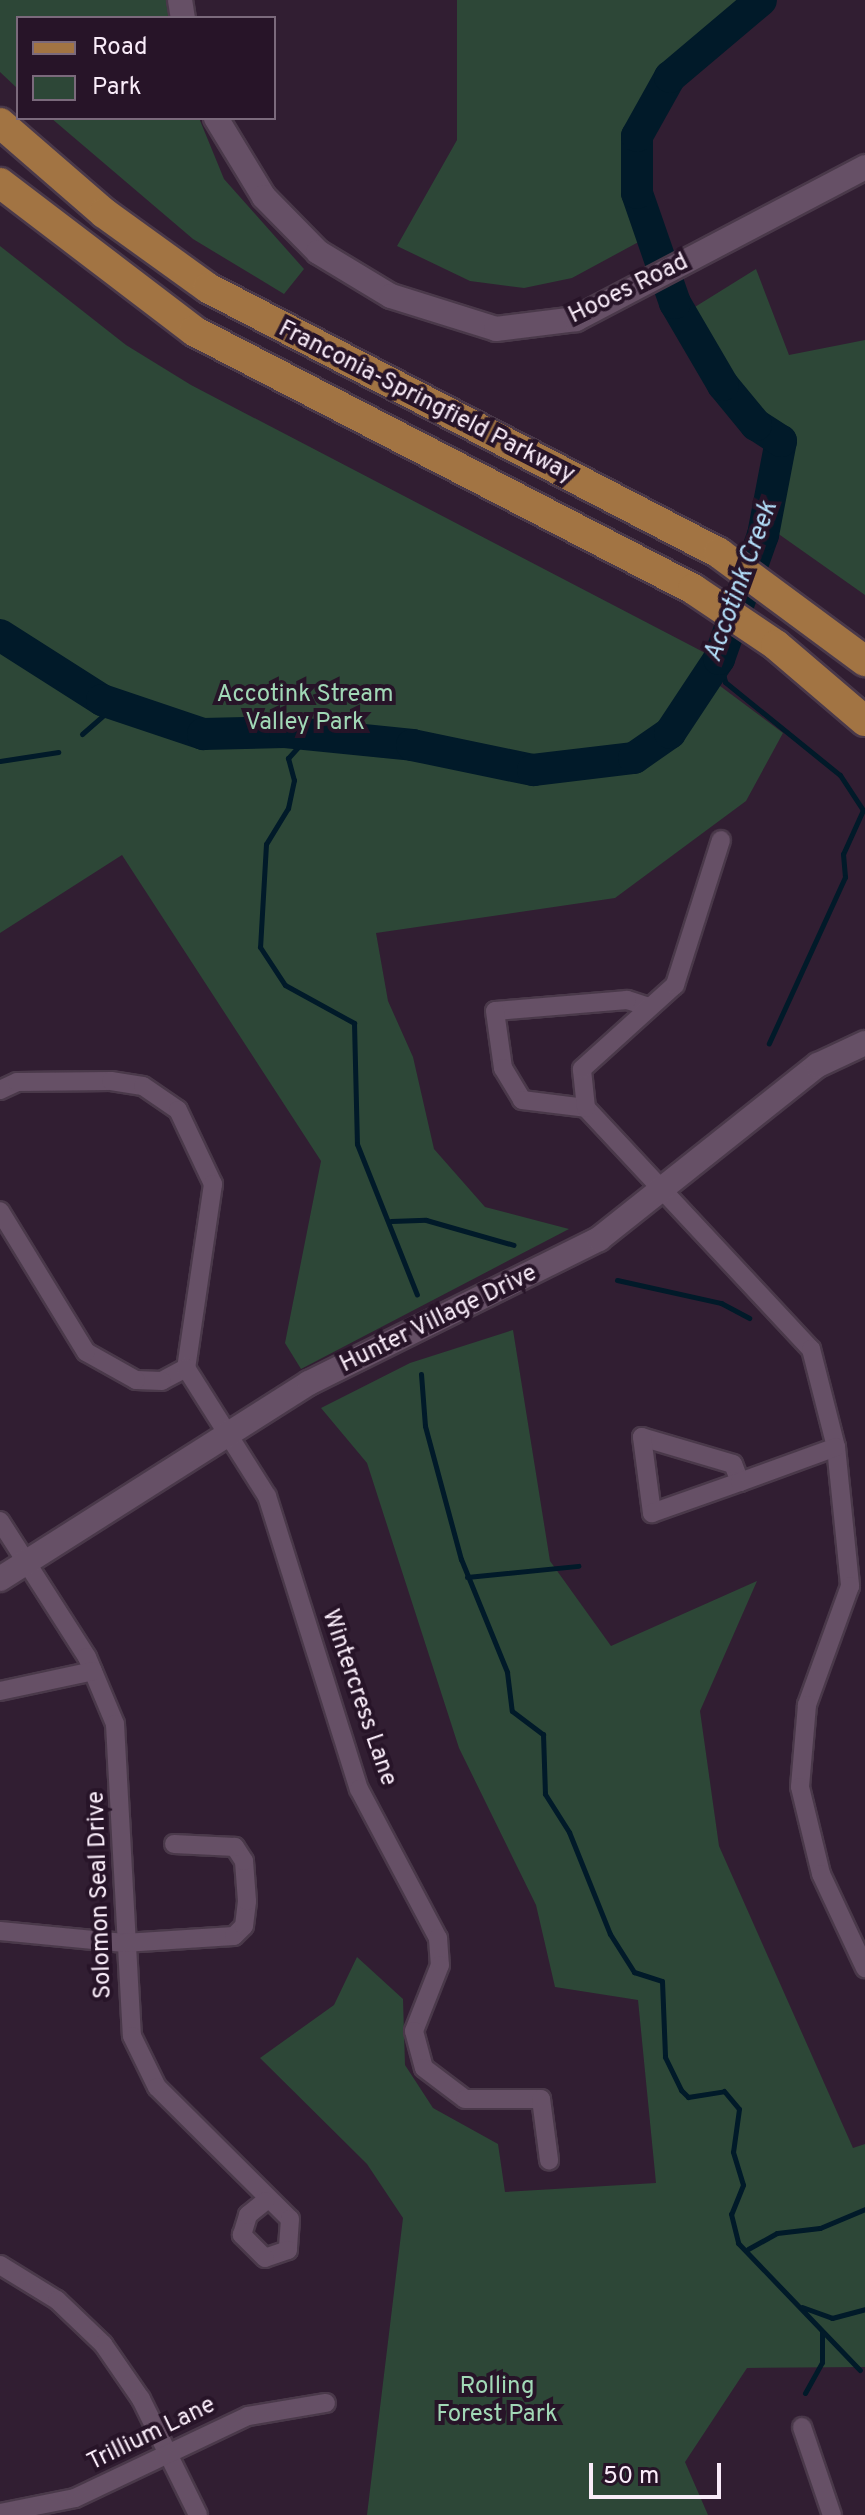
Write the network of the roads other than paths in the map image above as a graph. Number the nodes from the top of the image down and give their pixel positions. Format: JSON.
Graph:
{"nodes":[{"id":1,"x":217,"y":120,"type":"edge"},
{"id":2,"x":0,"y":123,"type":"edge"},
{"id":3,"x":865,"y":167,"type":"edge"},
{"id":4,"x":0,"y":183,"type":"edge"},
{"id":5,"x":865,"y":661,"type":"edge"},
{"id":6,"x":865,"y":721,"type":"edge"},
{"id":7,"x":721,"y":840,"type":"dead end"},
{"id":8,"x":646,"y":1006,"type":"junction"},
{"id":9,"x":865,"y":1043,"type":"edge"},
{"id":10,"x":0,"y":1090,"type":"edge"},
{"id":11,"x":586,"y":1108,"type":"junction"},
{"id":12,"x":663,"y":1191,"type":"junction"},
{"id":13,"x":0,"y":1211,"type":"edge"},
{"id":14,"x":186,"y":1368,"type":"junction"},
{"id":15,"x":233,"y":1433,"type":"junction"},
{"id":16,"x":836,"y":1447,"type":"junction"},
{"id":17,"x":740,"y":1482,"type":"junction"},
{"id":18,"x":0,"y":1521,"type":"edge"},
{"id":19,"x":25,"y":1563,"type":"junction"},
{"id":20,"x":0,"y":1579,"type":"edge"},
{"id":21,"x":93,"y":1671,"type":"junction"},
{"id":22,"x":0,"y":1691,"type":"edge"},
{"id":23,"x":174,"y":1844,"type":"dead end"},
{"id":24,"x":0,"y":1931,"type":"edge"},
{"id":25,"x":124,"y":1943,"type":"junction"},
{"id":26,"x":865,"y":1968,"type":"edge"},
{"id":27,"x":549,"y":2160,"type":"dead end"},
{"id":28,"x":265,"y":2201,"type":"dead end"},
{"id":29,"x":0,"y":2265,"type":"edge"},
{"id":30,"x":326,"y":2403,"type":"dead end"},
{"id":31,"x":802,"y":2427,"type":"dead end"},
{"id":32,"x":169,"y":2453,"type":"junction"},
{"id":33,"x":0,"y":2513,"type":"edge"},
{"id":34,"x":198,"y":2515,"type":"edge"},
{"id":35,"x":832,"y":2515,"type":"edge"}],
"edges":[{"from":1,"to":3,"type":"street","name":"Hooes Road"},
{"from":2,"to":5,"type":"main road","name":"Franconia-Springfield Parkway"},
{"from":4,"to":6,"type":"main road","name":"Franconia-Springfield Parkway"},
{"from":7,"to":8,"type":"street"},
{"from":8,"to":11,"type":"street"},
{"from":8,"to":11,"type":"street"},
{"from":9,"to":12,"type":"street","name":"Hunter Village Drive"},
{"from":10,"to":14,"type":"street"},
{"from":11,"to":12,"type":"street"},
{"from":12,"to":15,"type":"street","name":"Hunter Village Drive"},
{"from":12,"to":16,"type":"street"},
{"from":13,"to":14,"type":"street"},
{"from":14,"to":15,"type":"street"},
{"from":15,"to":19,"type":"street","name":"Hunter Village Drive"},
{"from":15,"to":27,"type":"street","name":"Wintercress Lane"},
{"from":16,"to":17,"type":"street"},
{"from":16,"to":26,"type":"street"},
{"from":17,"to":17,"type":"street"},
{"from":18,"to":19,"type":"street","name":"Solomon Seal Drive"},
{"from":19,"to":20,"type":"street","name":"Hunter Village Drive"},
{"from":19,"to":21,"type":"street","name":"Solomon Seal Drive"},
{"from":21,"to":22,"type":"street"},
{"from":21,"to":25,"type":"street","name":"Solomon Seal Drive"},
{"from":23,"to":25,"type":"street"},
{"from":24,"to":25,"type":"street"},
{"from":25,"to":28,"type":"street","name":"Solomon Seal Drive"},
{"from":29,"to":32,"type":"street"},
{"from":30,"to":32,"type":"street","name":"Trillium Lane"},
{"from":31,"to":35,"type":"street"},
{"from":32,"to":33,"type":"street","name":"Trillium Lane"},
{"from":32,"to":34,"type":"street"}]}
